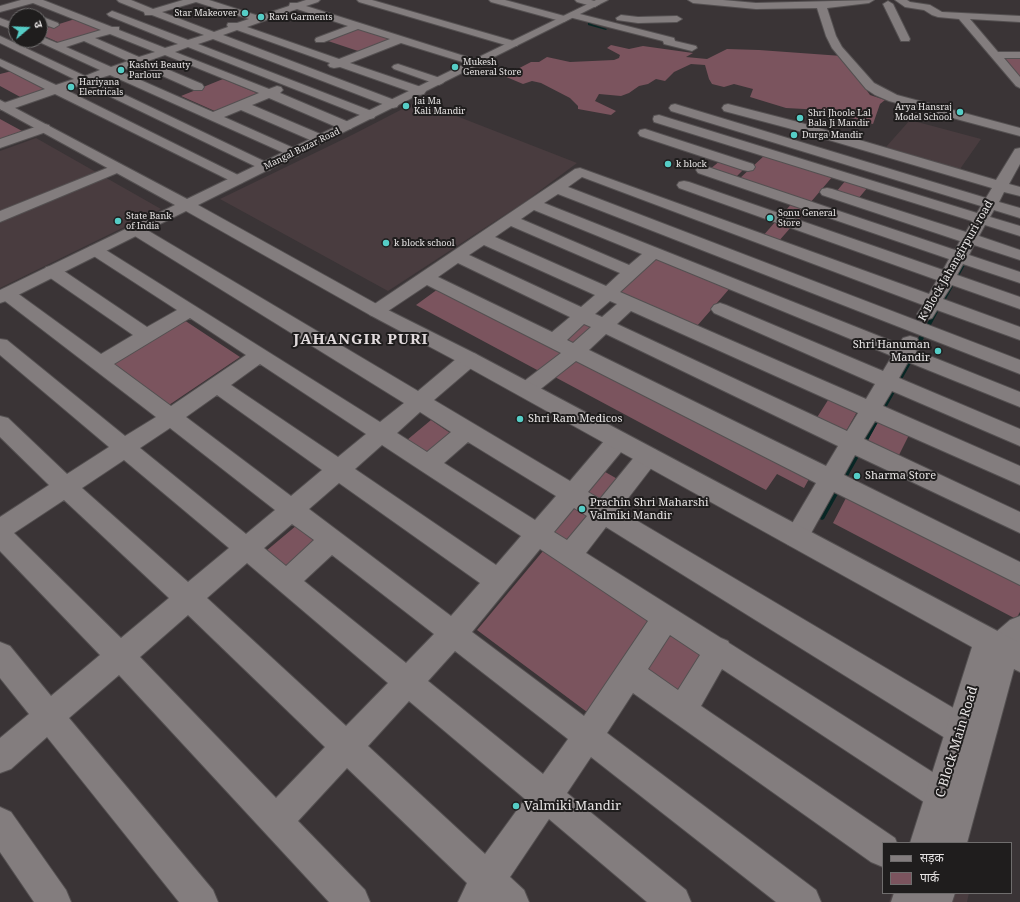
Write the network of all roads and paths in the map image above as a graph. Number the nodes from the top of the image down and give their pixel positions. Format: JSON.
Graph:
{"nodes":[{"id":1,"x":34,"y":0,"type":"edge"},
{"id":2,"x":122,"y":0,"type":"edge"},
{"id":3,"x":160,"y":0,"type":"edge"},
{"id":4,"x":201,"y":0,"type":"edge"},
{"id":5,"x":362,"y":0,"type":"edge"},
{"id":6,"x":494,"y":0,"type":"edge"},
{"id":7,"x":693,"y":0,"type":"edge"},
{"id":8,"x":869,"y":0,"type":"edge"},
{"id":9,"x":318,"y":1,"type":"edge"},
{"id":10,"x":283,"y":2,"type":"dead end"},
{"id":11,"x":401,"y":2,"type":"dead end"},
{"id":12,"x":858,"y":2,"type":"junction"},
{"id":13,"x":902,"y":2,"type":"edge"},
{"id":14,"x":812,"y":3,"type":"edge"},
{"id":15,"x":888,"y":4,"type":"junction"},
{"id":16,"x":9,"y":5,"type":"edge"},
{"id":17,"x":297,"y":6,"type":"junction"},
{"id":18,"x":179,"y":7,"type":"junction"},
{"id":19,"x":388,"y":7,"type":"junction"},
{"id":20,"x":265,"y":8,"type":"dead end"},
{"id":21,"x":582,"y":8,"type":"edge"},
{"id":22,"x":989,"y":8,"type":"dead end"},
{"id":23,"x":99,"y":9,"type":"dead end"},
{"id":24,"x":673,"y":9,"type":"dead end"},
{"id":25,"x":196,"y":12,"type":"dead end"},
{"id":26,"x":157,"y":13,"type":"junction"},
{"id":27,"x":278,"y":13,"type":"junction"},
{"id":28,"x":937,"y":14,"type":"junction"},
{"id":29,"x":245,"y":15,"type":"junction"},
{"id":30,"x":292,"y":17,"type":"dead end"},
{"id":31,"x":963,"y":17,"type":"junction"},
{"id":32,"x":1007,"y":19,"type":"junction"},
{"id":33,"x":1020,"y":19,"type":"edge"},
{"id":34,"x":258,"y":20,"type":"junction"},
{"id":35,"x":130,"y":21,"type":"junction"},
{"id":36,"x":48,"y":22,"type":"edge"},
{"id":37,"x":272,"y":24,"type":"dead end"},
{"id":38,"x":54,"y":25,"type":"dead end"},
{"id":39,"x":358,"y":25,"type":"junction"},
{"id":40,"x":942,"y":25,"type":"dead end"},
{"id":41,"x":237,"y":27,"type":"junction"},
{"id":42,"x":326,"y":28,"type":"dead end"},
{"id":43,"x":107,"y":29,"type":"junction"},
{"id":44,"x":340,"y":33,"type":"junction"},
{"id":45,"x":214,"y":35,"type":"junction"},
{"id":46,"x":85,"y":38,"type":"junction"},
{"id":47,"x":400,"y":39,"type":"junction"},
{"id":48,"x":905,"y":39,"type":"dead end"},
{"id":49,"x":6,"y":40,"type":"edge"},
{"id":50,"x":48,"y":42,"type":"edge"},
{"id":51,"x":97,"y":43,"type":"junction"},
{"id":52,"x":188,"y":44,"type":"junction"},
{"id":53,"x":513,"y":44,"type":"junction"},
{"id":54,"x":334,"y":45,"type":"dead end"},
{"id":55,"x":57,"y":46,"type":"junction"},
{"id":56,"x":381,"y":46,"type":"junction"},
{"id":57,"x":692,"y":48,"type":"dead end"},
{"id":58,"x":480,"y":49,"type":"dead end"},
{"id":59,"x":347,"y":50,"type":"dead end"},
{"id":60,"x":395,"y":51,"type":"dead end"},
{"id":61,"x":69,"y":52,"type":"junction"},
{"id":62,"x":165,"y":52,"type":"junction"},
{"id":63,"x":360,"y":54,"type":"junction"},
{"id":64,"x":494,"y":54,"type":"junction"},
{"id":65,"x":996,"y":55,"type":"junction"},
{"id":66,"x":1020,"y":55,"type":"edge"},
{"id":67,"x":374,"y":59,"type":"dead end"},
{"id":68,"x":44,"y":60,"type":"junction"},
{"id":69,"x":138,"y":61,"type":"junction"},
{"id":70,"x":0,"y":62,"type":"edge"},
{"id":71,"x":340,"y":63,"type":"junction"},
{"id":72,"x":476,"y":63,"type":"junction"},
{"id":73,"x":388,"y":64,"type":"dead end"},
{"id":74,"x":444,"y":67,"type":"dead end"},
{"id":75,"x":14,"y":69,"type":"junction"},
{"id":76,"x":111,"y":70,"type":"junction"},
{"id":77,"x":0,"y":73,"type":"edge"},
{"id":78,"x":314,"y":73,"type":"junction"},
{"id":79,"x":464,"y":74,"type":"junction"},
{"id":80,"x":226,"y":76,"type":"junction"},
{"id":81,"x":85,"y":80,"type":"junction"},
{"id":82,"x":439,"y":81,"type":"junction"},
{"id":83,"x":290,"y":84,"type":"junction"},
{"id":84,"x":1020,"y":84,"type":"edge"},
{"id":85,"x":198,"y":86,"type":"junction"},
{"id":86,"x":56,"y":90,"type":"junction"},
{"id":87,"x":420,"y":90,"type":"junction"},
{"id":88,"x":269,"y":93,"type":"junction"},
{"id":89,"x":170,"y":97,"type":"junction"},
{"id":90,"x":393,"y":104,"type":"junction"},
{"id":91,"x":241,"y":105,"type":"junction"},
{"id":92,"x":2,"y":106,"type":"edge"},
{"id":93,"x":675,"y":108,"type":"dead end"},
{"id":94,"x":728,"y":108,"type":"dead end"},
{"id":95,"x":370,"y":115,"type":"junction"},
{"id":96,"x":213,"y":117,"type":"junction"},
{"id":97,"x":659,"y":119,"type":"dead end"},
{"id":98,"x":346,"y":126,"type":"junction"},
{"id":99,"x":44,"y":128,"type":"junction"},
{"id":100,"x":645,"y":132,"type":"dead end"},
{"id":101,"x":1020,"y":132,"type":"edge"},
{"id":102,"x":320,"y":140,"type":"junction"},
{"id":103,"x":0,"y":144,"type":"edge"},
{"id":104,"x":1020,"y":152,"type":"edge"},
{"id":105,"x":293,"y":153,"type":"junction"},
{"id":106,"x":265,"y":167,"type":"junction"},
{"id":107,"x":748,"y":167,"type":"dead end"},
{"id":108,"x":117,"y":168,"type":"junction"},
{"id":109,"x":703,"y":170,"type":"dead end"},
{"id":110,"x":237,"y":180,"type":"junction"},
{"id":111,"x":684,"y":185,"type":"dead end"},
{"id":112,"x":1000,"y":186,"type":"junction"},
{"id":113,"x":557,"y":188,"type":"junction"},
{"id":114,"x":827,"y":192,"type":"dead end"},
{"id":115,"x":1020,"y":192,"type":"edge"},
{"id":116,"x":533,"y":204,"type":"junction"},
{"id":117,"x":185,"y":206,"type":"junction"},
{"id":118,"x":985,"y":211,"type":"junction"},
{"id":119,"x":1020,"y":213,"type":"edge"},
{"id":120,"x":0,"y":217,"type":"edge"},
{"id":121,"x":510,"y":220,"type":"junction"},
{"id":122,"x":136,"y":230,"type":"junction"},
{"id":123,"x":1020,"y":231,"type":"edge"},
{"id":124,"x":482,"y":238,"type":"junction"},
{"id":125,"x":970,"y":238,"type":"junction"},
{"id":126,"x":95,"y":250,"type":"junction"},
{"id":127,"x":653,"y":252,"type":"junction"},
{"id":128,"x":1020,"y":255,"type":"edge"},
{"id":129,"x":457,"y":256,"type":"junction"},
{"id":130,"x":959,"y":257,"type":"junction"},
{"id":131,"x":52,"y":271,"type":"junction"},
{"id":132,"x":631,"y":272,"type":"junction"},
{"id":133,"x":425,"y":277,"type":"junction"},
{"id":134,"x":947,"y":278,"type":"junction"},
{"id":135,"x":1020,"y":278,"type":"edge"},
{"id":136,"x":741,"y":288,"type":"junction"},
{"id":137,"x":607,"y":293,"type":"junction"},
{"id":138,"x":4,"y":295,"type":"edge"},
{"id":139,"x":933,"y":302,"type":"junction"},
{"id":140,"x":629,"y":303,"type":"junction"},
{"id":141,"x":1020,"y":303,"type":"edge"},
{"id":142,"x":720,"y":309,"type":"junction"},
{"id":143,"x":190,"y":310,"type":"junction"},
{"id":144,"x":376,"y":311,"type":"junction"},
{"id":145,"x":582,"y":315,"type":"junction"},
{"id":146,"x":604,"y":326,"type":"junction"},
{"id":147,"x":918,"y":327,"type":"junction"},
{"id":148,"x":697,"y":333,"type":"junction"},
{"id":149,"x":1020,"y":334,"type":"edge"},
{"id":150,"x":147,"y":336,"type":"junction"},
{"id":151,"x":554,"y":341,"type":"junction"},
{"id":152,"x":0,"y":345,"type":"edge"},
{"id":153,"x":575,"y":352,"type":"junction"},
{"id":154,"x":903,"y":353,"type":"junction"},
{"id":155,"x":260,"y":355,"type":"junction"},
{"id":156,"x":469,"y":359,"type":"junction"},
{"id":157,"x":100,"y":363,"type":"junction"},
{"id":158,"x":1020,"y":367,"type":"edge"},
{"id":159,"x":887,"y":381,"type":"junction"},
{"id":160,"x":217,"y":385,"type":"junction"},
{"id":161,"x":526,"y":390,"type":"junction"},
{"id":162,"x":1020,"y":400,"type":"edge"},
{"id":163,"x":419,"y":401,"type":"junction"},
{"id":164,"x":870,"y":410,"type":"junction"},
{"id":165,"x":170,"y":417,"type":"junction"},
{"id":166,"x":0,"y":424,"type":"edge"},
{"id":167,"x":467,"y":430,"type":"junction"},
{"id":168,"x":381,"y":433,"type":"junction"},
{"id":169,"x":1020,"y":438,"type":"edge"},
{"id":170,"x":618,"y":440,"type":"junction"},
{"id":171,"x":851,"y":442,"type":"junction"},
{"id":172,"x":124,"y":447,"type":"junction"},
{"id":173,"x":648,"y":456,"type":"junction"},
{"id":174,"x":428,"y":464,"type":"junction"},
{"id":175,"x":339,"y":469,"type":"junction"},
{"id":176,"x":1020,"y":476,"type":"edge"},
{"id":177,"x":830,"y":479,"type":"junction"},
{"id":178,"x":66,"y":487,"type":"junction"},
{"id":179,"x":572,"y":493,"type":"junction"},
{"id":180,"x":292,"y":510,"type":"junction"},
{"id":181,"x":603,"y":512,"type":"junction"},
{"id":182,"x":1020,"y":523,"type":"edge"},
{"id":183,"x":0,"y":530,"type":"edge"},
{"id":184,"x":537,"y":534,"type":"junction"},
{"id":185,"x":0,"y":535,"type":"edge"},
{"id":186,"x":796,"y":537,"type":"junction"},
{"id":187,"x":331,"y":540,"type":"junction"},
{"id":188,"x":247,"y":548,"type":"junction"},
{"id":189,"x":570,"y":555,"type":"junction"},
{"id":190,"x":1020,"y":574,"type":"edge"},
{"id":191,"x":287,"y":581,"type":"junction"},
{"id":192,"x":498,"y":581,"type":"junction"},
{"id":193,"x":188,"y":598,"type":"junction"},
{"id":194,"x":666,"y":617,"type":"junction"},
{"id":195,"x":454,"y":634,"type":"junction"},
{"id":196,"x":1006,"y":645,"type":"edge"},
{"id":197,"x":718,"y":650,"type":"junction"},
{"id":198,"x":0,"y":656,"type":"edge"},
{"id":199,"x":120,"y":656,"type":"junction"},
{"id":200,"x":629,"y":673,"type":"junction"},
{"id":201,"x":408,"y":682,"type":"junction"},
{"id":202,"x":683,"y":710,"type":"junction"},
{"id":203,"x":49,"y":716,"type":"junction"},
{"id":204,"x":961,"y":730,"type":"junction"},
{"id":205,"x":588,"y":736,"type":"junction"},
{"id":206,"x":347,"y":747,"type":"junction"},
{"id":207,"x":0,"y":758,"type":"edge"},
{"id":208,"x":546,"y":797,"type":"junction"},
{"id":209,"x":951,"y":801,"type":"junction"},
{"id":210,"x":276,"y":821,"type":"junction"},
{"id":211,"x":0,"y":823,"type":"edge"},
{"id":212,"x":927,"y":842,"type":"edge"},
{"id":213,"x":952,"y":842,"type":"edge"},
{"id":214,"x":882,"y":849,"type":"edge"},
{"id":215,"x":481,"y":890,"type":"edge"},
{"id":216,"x":54,"y":902,"type":"edge"},
{"id":217,"x":201,"y":902,"type":"edge"},
{"id":218,"x":353,"y":902,"type":"edge"},
{"id":219,"x":512,"y":902,"type":"edge"},
{"id":220,"x":674,"y":902,"type":"edge"},
{"id":221,"x":804,"y":902,"type":"edge"}],
"edges":[{"from":1,"to":16,"type":"street"},
{"from":1,"to":43,"type":"street"},
{"from":2,"to":26,"type":"street"},
{"from":3,"to":18,"type":"street"},
{"from":4,"to":18,"type":"street"},
{"from":4,"to":29,"type":"street"},
{"from":5,"to":19,"type":"street"},
{"from":6,"to":21,"type":"street"},
{"from":7,"to":14,"type":"street"},
{"from":8,"to":12,"type":"street"},
{"from":9,"to":17,"type":"street"},
{"from":10,"to":17,"type":"street"},
{"from":11,"to":19,"type":"street"},
{"from":12,"to":14,"type":"street"},
{"from":12,"to":15,"type":"street"},
{"from":13,"to":15,"type":"street"},
{"from":13,"to":28,"type":"street"},
{"from":14,"to":101,"type":"street"},
{"from":15,"to":48,"type":"street"},
{"from":17,"to":27,"type":"street"},
{"from":17,"to":39,"type":"street"},
{"from":18,"to":25,"type":"street"},
{"from":18,"to":26,"type":"street"},
{"from":19,"to":53,"type":"street"},
{"from":20,"to":27,"type":"street"},
{"from":21,"to":24,"type":"street"},
{"from":21,"to":53,"type":"street","name":"Mangal Bazar Road"},
{"from":21,"to":57,"type":"street"},
{"from":22,"to":32,"type":"street"},
{"from":23,"to":35,"type":"street"},
{"from":26,"to":35,"type":"street"},
{"from":26,"to":45,"type":"street"},
{"from":27,"to":30,"type":"street"},
{"from":27,"to":34,"type":"street"},
{"from":28,"to":31,"type":"street"},
{"from":28,"to":40,"type":"street"},
{"from":29,"to":34,"type":"street"},
{"from":29,"to":41,"type":"street"},
{"from":31,"to":32,"type":"street"},
{"from":31,"to":65,"type":"street"},
{"from":32,"to":33,"type":"street"},
{"from":34,"to":37,"type":"street"},
{"from":34,"to":41,"type":"street"},
{"from":35,"to":43,"type":"street"},
{"from":35,"to":52,"type":"street"},
{"from":36,"to":38,"type":"street"},
{"from":39,"to":44,"type":"street"},
{"from":39,"to":47,"type":"street"},
{"from":41,"to":45,"type":"street"},
{"from":41,"to":71,"type":"street"},
{"from":42,"to":44,"type":"street"},
{"from":43,"to":46,"type":"street"},
{"from":43,"to":62,"type":"street"},
{"from":44,"to":54,"type":"street"},
{"from":45,"to":52,"type":"street"},
{"from":45,"to":78,"type":"street"},
{"from":46,"to":51,"type":"street"},
{"from":46,"to":55,"type":"street"},
{"from":47,"to":56,"type":"street"},
{"from":47,"to":72,"type":"street"},
{"from":49,"to":68,"type":"street"},
{"from":50,"to":55,"type":"street"},
{"from":51,"to":61,"type":"street"},
{"from":51,"to":69,"type":"street"},
{"from":52,"to":62,"type":"street"},
{"from":52,"to":83,"type":"street"},
{"from":53,"to":64,"type":"street","name":"Mangal Bazar Road"},
{"from":55,"to":61,"type":"street"},
{"from":56,"to":60,"type":"street"},
{"from":56,"to":63,"type":"street"},
{"from":58,"to":64,"type":"street"},
{"from":59,"to":63,"type":"street"},
{"from":61,"to":68,"type":"street"},
{"from":61,"to":76,"type":"street"},
{"from":62,"to":69,"type":"street"},
{"from":62,"to":80,"type":"street"},
{"from":63,"to":67,"type":"street"},
{"from":63,"to":71,"type":"street"},
{"from":64,"to":72,"type":"street","name":"Mangal Bazar Road"},
{"from":65,"to":66,"type":"street"},
{"from":65,"to":84,"type":"street"},
{"from":68,"to":75,"type":"street"},
{"from":68,"to":81,"type":"street"},
{"from":69,"to":76,"type":"street"},
{"from":69,"to":85,"type":"street"},
{"from":70,"to":75,"type":"street"},
{"from":71,"to":78,"type":"street"},
{"from":71,"to":87,"type":"street"},
{"from":72,"to":79,"type":"street","name":"Mangal Bazar Road"},
{"from":73,"to":82,"type":"street"},
{"from":74,"to":79,"type":"street"},
{"from":75,"to":77,"type":"street"},
{"from":75,"to":86,"type":"street"},
{"from":76,"to":81,"type":"street"},
{"from":76,"to":89,"type":"street"},
{"from":78,"to":83,"type":"street"},
{"from":78,"to":90,"type":"street"},
{"from":79,"to":82,"type":"street","name":"Mangal Bazar Road"},
{"from":80,"to":85,"type":"street"},
{"from":80,"to":88,"type":"street"},
{"from":81,"to":86,"type":"street"},
{"from":81,"to":106,"type":"street"},
{"from":82,"to":87,"type":"street","name":"Mangal Bazar Road"},
{"from":83,"to":88,"type":"street"},
{"from":83,"to":95,"type":"street"},
{"from":85,"to":89,"type":"street"},
{"from":86,"to":92,"type":"street"},
{"from":86,"to":110,"type":"street"},
{"from":87,"to":90,"type":"street","name":"Mangal Bazar Road"},
{"from":88,"to":91,"type":"street"},
{"from":88,"to":98,"type":"street"},
{"from":89,"to":96,"type":"street"},
{"from":90,"to":95,"type":"street","name":"Mangal Bazar Road"},
{"from":91,"to":96,"type":"street"},
{"from":91,"to":102,"type":"street"},
{"from":92,"to":99,"type":"street"},
{"from":93,"to":118,"type":"street"},
{"from":94,"to":112,"type":"street"},
{"from":95,"to":98,"type":"street","name":"Mangal Bazar Road"},
{"from":96,"to":105,"type":"street"},
{"from":97,"to":118,"type":"street"},
{"from":98,"to":102,"type":"street","name":"Mangal Bazar Road"},
{"from":99,"to":103,"type":"street"},
{"from":99,"to":108,"type":"street"},
{"from":100,"to":107,"type":"street"},
{"from":102,"to":105,"type":"street","name":"Mangal Bazar Road"},
{"from":104,"to":112,"type":"street","name":"K Block Jahangirpuri road"},
{"from":105,"to":106,"type":"street","name":"Mangal Bazar Road"},
{"from":106,"to":110,"type":"street","name":"Mangal Bazar Road"},
{"from":108,"to":117,"type":"street"},
{"from":108,"to":120,"type":"street"},
{"from":109,"to":130,"type":"street"},
{"from":110,"to":117,"type":"street","name":"Mangal Bazar Road"},
{"from":111,"to":134,"type":"street"},
{"from":112,"to":115,"type":"street"},
{"from":112,"to":118,"type":"street","name":"K Block Jahangirpuri road"},
{"from":113,"to":116,"type":"street"},
{"from":113,"to":139,"type":"street"},
{"from":113,"to":147,"type":"street"},
{"from":114,"to":125,"type":"street"},
{"from":116,"to":121,"type":"street"},
{"from":116,"to":127,"type":"street"},
{"from":117,"to":122,"type":"street","name":"Mangal Bazar Road"},
{"from":117,"to":144,"type":"street"},
{"from":118,"to":119,"type":"street"},
{"from":118,"to":123,"type":"street"},
{"from":118,"to":125,"type":"street","name":"K Block Jahangirpuri road"},
{"from":121,"to":124,"type":"street"},
{"from":121,"to":132,"type":"street"},
{"from":122,"to":126,"type":"street","name":"Mangal Bazar Road"},
{"from":122,"to":163,"type":"street"},
{"from":124,"to":129,"type":"street"},
{"from":124,"to":137,"type":"street"},
{"from":125,"to":128,"type":"street"},
{"from":125,"to":130,"type":"street","name":"K Block Jahangirpuri road"},
{"from":126,"to":131,"type":"street","name":"Mangal Bazar Road"},
{"from":126,"to":143,"type":"street"},
{"from":127,"to":132,"type":"street"},
{"from":127,"to":136,"type":"street"},
{"from":129,"to":133,"type":"street"},
{"from":129,"to":145,"type":"street"},
{"from":130,"to":134,"type":"street","name":"K Block Jahangirpuri road"},
{"from":130,"to":135,"type":"street"},
{"from":131,"to":138,"type":"street","name":"Mangal Bazar Road"},
{"from":131,"to":150,"type":"street"},
{"from":132,"to":137,"type":"street"},
{"from":133,"to":144,"type":"street"},
{"from":133,"to":151,"type":"street"},
{"from":134,"to":139,"type":"street","name":"K Block Jahangirpuri road"},
{"from":134,"to":141,"type":"street"},
{"from":136,"to":142,"type":"street"},
{"from":136,"to":154,"type":"street"},
{"from":137,"to":140,"type":"street"},
{"from":137,"to":145,"type":"street"},
{"from":138,"to":157,"type":"street"},
{"from":139,"to":147,"type":"street","name":"K Block Jahangirpuri road"},
{"from":139,"to":149,"type":"street"},
{"from":140,"to":146,"type":"street"},
{"from":140,"to":148,"type":"street"},
{"from":142,"to":148,"type":"street"},
{"from":142,"to":159,"type":"street"},
{"from":143,"to":150,"type":"street"},
{"from":143,"to":155,"type":"street"},
{"from":144,"to":156,"type":"street"},
{"from":145,"to":146,"type":"street"},
{"from":145,"to":151,"type":"street"},
{"from":146,"to":153,"type":"street"},
{"from":146,"to":171,"type":"street"},
{"from":147,"to":154,"type":"street","name":"K Block Jahangirpuri road"},
{"from":147,"to":158,"type":"street"},
{"from":148,"to":164,"type":"street"},
{"from":150,"to":157,"type":"street"},
{"from":151,"to":153,"type":"street"},
{"from":152,"to":172,"type":"street"},
{"from":153,"to":161,"type":"street"},
{"from":153,"to":177,"type":"street"},
{"from":154,"to":159,"type":"street","name":"K Block Jahangirpuri road"},
{"from":154,"to":162,"type":"street"},
{"from":155,"to":160,"type":"street"},
{"from":155,"to":168,"type":"street"},
{"from":156,"to":161,"type":"street"},
{"from":156,"to":163,"type":"street"},
{"from":157,"to":165,"type":"street"},
{"from":159,"to":164,"type":"street","name":"K Block Jahangirpuri road"},
{"from":159,"to":169,"type":"street"},
{"from":160,"to":165,"type":"street"},
{"from":160,"to":175,"type":"street"},
{"from":161,"to":170,"type":"street"},
{"from":163,"to":167,"type":"street"},
{"from":163,"to":168,"type":"street"},
{"from":164,"to":171,"type":"street","name":"K Block Jahangirpuri road"},
{"from":164,"to":176,"type":"street"},
{"from":165,"to":172,"type":"street"},
{"from":165,"to":180,"type":"street"},
{"from":166,"to":178,"type":"street"},
{"from":167,"to":174,"type":"street"},
{"from":167,"to":179,"type":"street"},
{"from":168,"to":174,"type":"street"},
{"from":168,"to":175,"type":"street"},
{"from":170,"to":173,"type":"street"},
{"from":170,"to":179,"type":"street"},
{"from":171,"to":177,"type":"street","name":"K Block Jahangirpuri road"},
{"from":171,"to":182,"type":"street"},
{"from":172,"to":178,"type":"street"},
{"from":172,"to":188,"type":"street"},
{"from":173,"to":181,"type":"street"},
{"from":173,"to":186,"type":"street"},
{"from":174,"to":184,"type":"street"},
{"from":175,"to":180,"type":"street"},
{"from":175,"to":192,"type":"street"},
{"from":177,"to":186,"type":"street","name":"K Block Jahangirpuri road"},
{"from":177,"to":190,"type":"street"},
{"from":178,"to":183,"type":"street"},
{"from":178,"to":193,"type":"street"},
{"from":179,"to":181,"type":"street"},
{"from":179,"to":184,"type":"street"},
{"from":180,"to":187,"type":"street"},
{"from":180,"to":188,"type":"street"},
{"from":181,"to":189,"type":"street"},
{"from":181,"to":204,"type":"street"},
{"from":184,"to":189,"type":"street"},
{"from":184,"to":192,"type":"street"},
{"from":185,"to":199,"type":"street"},
{"from":186,"to":196,"type":"street"},
{"from":187,"to":191,"type":"street"},
{"from":187,"to":195,"type":"street"},
{"from":188,"to":191,"type":"street"},
{"from":188,"to":193,"type":"street"},
{"from":189,"to":194,"type":"street"},
{"from":191,"to":201,"type":"street"},
{"from":192,"to":195,"type":"street"},
{"from":193,"to":199,"type":"street"},
{"from":193,"to":206,"type":"street"},
{"from":194,"to":197,"type":"street"},
{"from":194,"to":200,"type":"street"},
{"from":195,"to":201,"type":"street"},
{"from":195,"to":205,"type":"street"},
{"from":196,"to":204,"type":"street","name":"C Block Main Road"},
{"from":196,"to":209,"type":"street","name":"C Block Main Road"},
{"from":197,"to":202,"type":"street"},
{"from":197,"to":209,"type":"street"},
{"from":198,"to":203,"type":"street"},
{"from":199,"to":203,"type":"street"},
{"from":199,"to":210,"type":"street"},
{"from":200,"to":202,"type":"street"},
{"from":200,"to":205,"type":"street"},
{"from":201,"to":206,"type":"street"},
{"from":201,"to":208,"type":"street"},
{"from":202,"to":214,"type":"street"},
{"from":203,"to":207,"type":"street"},
{"from":203,"to":217,"type":"street"},
{"from":204,"to":209,"type":"street","name":"C Block Main Road"},
{"from":205,"to":208,"type":"street"},
{"from":205,"to":221,"type":"street"},
{"from":206,"to":210,"type":"street"},
{"from":206,"to":215,"type":"street"},
{"from":208,"to":215,"type":"street"},
{"from":208,"to":220,"type":"street"},
{"from":209,"to":212,"type":"street","name":"C Block Main Road"},
{"from":209,"to":213,"type":"street","name":"C Block Main Road"},
{"from":210,"to":218,"type":"street"},
{"from":211,"to":216,"type":"street"},
{"from":215,"to":219,"type":"street"}]}
